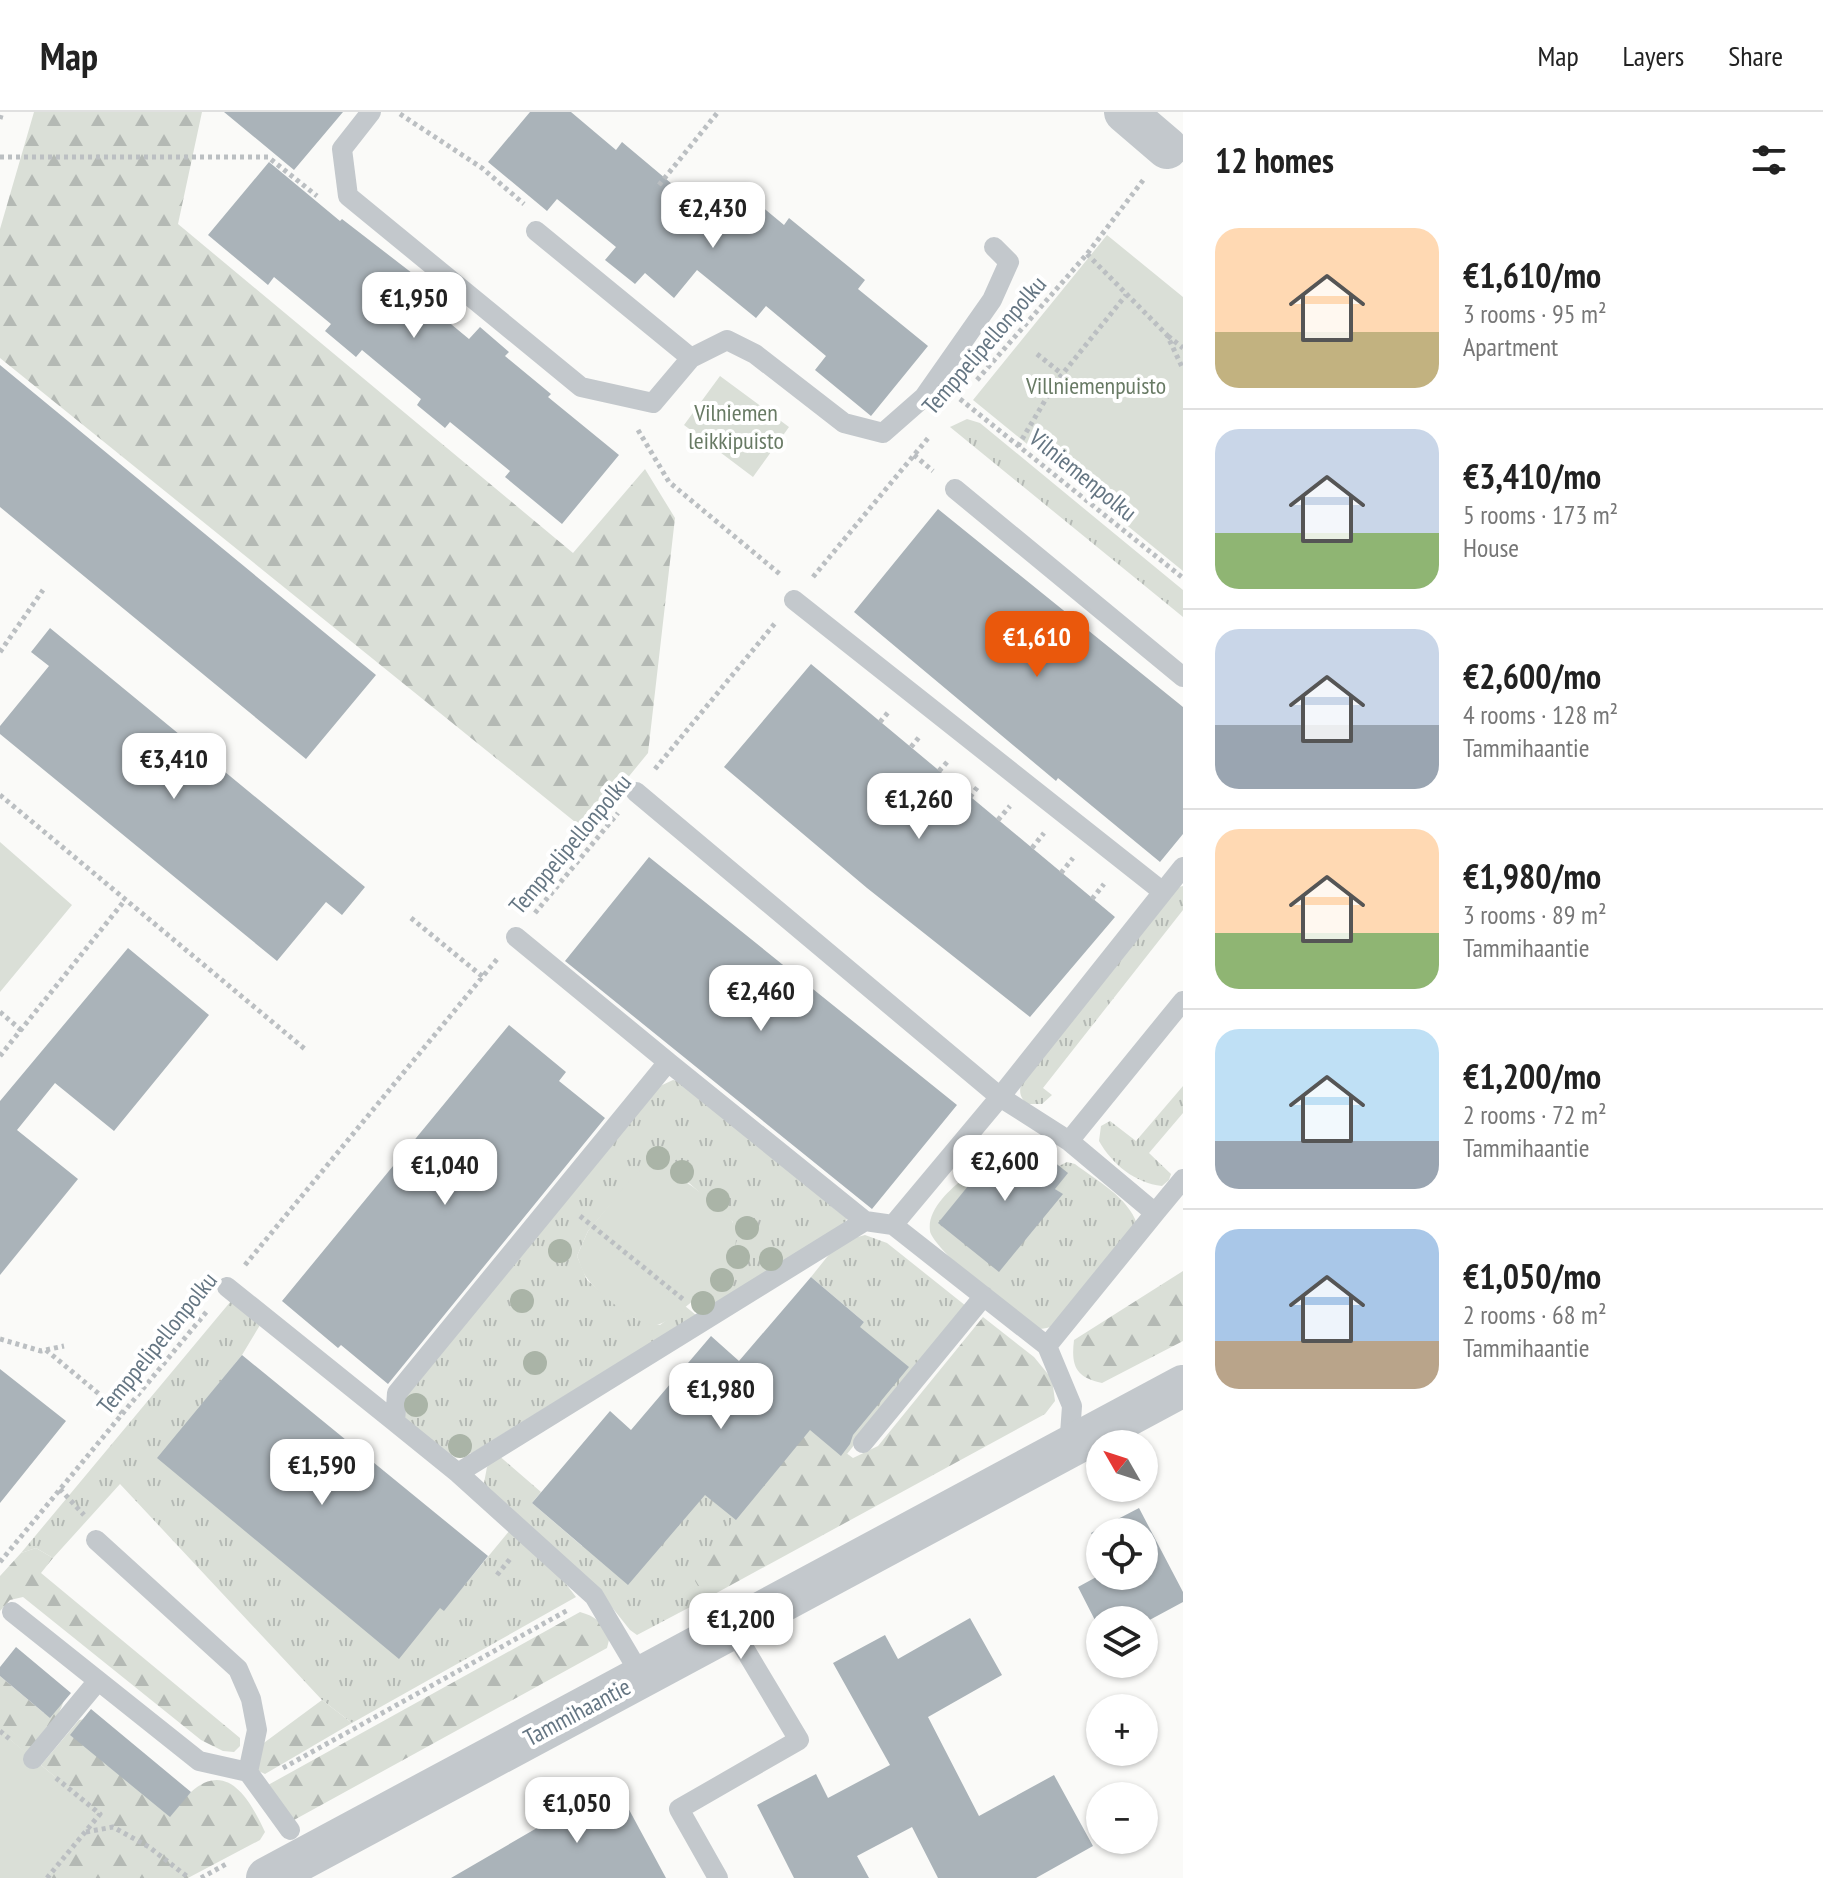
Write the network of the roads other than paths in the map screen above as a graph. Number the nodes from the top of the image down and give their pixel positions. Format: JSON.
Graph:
{"nodes":[{"id":1,"x":371,"y":112,"type":"edge"},
{"id":2,"x":1125,"y":112,"type":"edge"},
{"id":3,"x":1175,"y":155,"type":"edge"},
{"id":4,"x":540,"y":234,"type":"road end"},
{"id":5,"x":994,"y":247,"type":"dead end"},
{"id":6,"x":691,"y":358,"type":"junction"},
{"id":7,"x":955,"y":489,"type":"dead end"},
{"id":8,"x":798,"y":596,"type":"road end"},
{"id":9,"x":1183,"y":677,"type":"edge"},
{"id":10,"x":636,"y":792,"type":"road end"},
{"id":11,"x":1183,"y":867,"type":"edge"},
{"id":12,"x":1163,"y":892,"type":"junction"},
{"id":13,"x":516,"y":937,"type":"road end"},
{"id":14,"x":1183,"y":1001,"type":"edge"},
{"id":15,"x":668,"y":1062,"type":"junction"},
{"id":16,"x":1000,"y":1097,"type":"junction"},
{"id":17,"x":1069,"y":1141,"type":"junction"},
{"id":18,"x":1183,"y":1179,"type":"edge"},
{"id":19,"x":1155,"y":1213,"type":"junction"},
{"id":20,"x":865,"y":1221,"type":"junction"},
{"id":21,"x":893,"y":1225,"type":"junction"},
{"id":22,"x":227,"y":1287,"type":"road end"},
{"id":23,"x":984,"y":1296,"type":"junction"},
{"id":24,"x":1047,"y":1346,"type":"junction"},
{"id":25,"x":1183,"y":1386,"type":"edge"},
{"id":26,"x":395,"y":1422,"type":"junction"},
{"id":27,"x":863,"y":1443,"type":"dead end"},
{"id":28,"x":1069,"y":1448,"type":"junction"},
{"id":29,"x":458,"y":1473,"type":"junction"},
{"id":30,"x":96,"y":1540,"type":"dead end"},
{"id":31,"x":12,"y":1612,"type":"dead end"},
{"id":32,"x":732,"y":1628,"type":"junction"},
{"id":33,"x":642,"y":1677,"type":"junction"},
{"id":34,"x":97,"y":1682,"type":"junction"},
{"id":35,"x":33,"y":1759,"type":"road end"},
{"id":36,"x":252,"y":1778,"type":"junction"},
{"id":37,"x":290,"y":1830,"type":"dead end"},
{"id":38,"x":267,"y":1878,"type":"edge"},
{"id":39,"x":718,"y":1878,"type":"edge"}],
"edges":[{"from":1,"to":6,"type":"lane"},
{"from":2,"to":3,"type":"street"},
{"from":4,"to":6,"type":"lane"},
{"from":5,"to":6,"type":"lane"},
{"from":7,"to":9,"type":"lane"},
{"from":8,"to":12,"type":"lane"},
{"from":10,"to":16,"type":"lane"},
{"from":11,"to":12,"type":"lane"},
{"from":12,"to":16,"type":"lane"},
{"from":13,"to":15,"type":"lane"},
{"from":14,"to":17,"type":"lane"},
{"from":15,"to":20,"type":"lane"},
{"from":15,"to":26,"type":"lane"},
{"from":16,"to":17,"type":"lane"},
{"from":16,"to":21,"type":"lane"},
{"from":17,"to":19,"type":"lane"},
{"from":18,"to":19,"type":"lane"},
{"from":19,"to":24,"type":"lane"},
{"from":20,"to":21,"type":"lane"},
{"from":20,"to":29,"type":"lane"},
{"from":21,"to":23,"type":"lane"},
{"from":22,"to":26,"type":"lane"},
{"from":23,"to":24,"type":"lane"},
{"from":23,"to":27,"type":"lane"},
{"from":24,"to":28,"type":"lane"},
{"from":25,"to":28,"type":"street","name":"Tammihaantie"},
{"from":26,"to":29,"type":"lane"},
{"from":28,"to":32,"type":"street","name":"Tammihaantie"},
{"from":29,"to":33,"type":"lane"},
{"from":30,"to":36,"type":"lane"},
{"from":31,"to":34,"type":"lane"},
{"from":32,"to":33,"type":"street","name":"Tammihaantie"},
{"from":32,"to":39,"type":"lane"},
{"from":33,"to":38,"type":"street","name":"Tammihaantie"},
{"from":34,"to":35,"type":"lane"},
{"from":34,"to":36,"type":"lane"},
{"from":36,"to":37,"type":"lane"}]}
